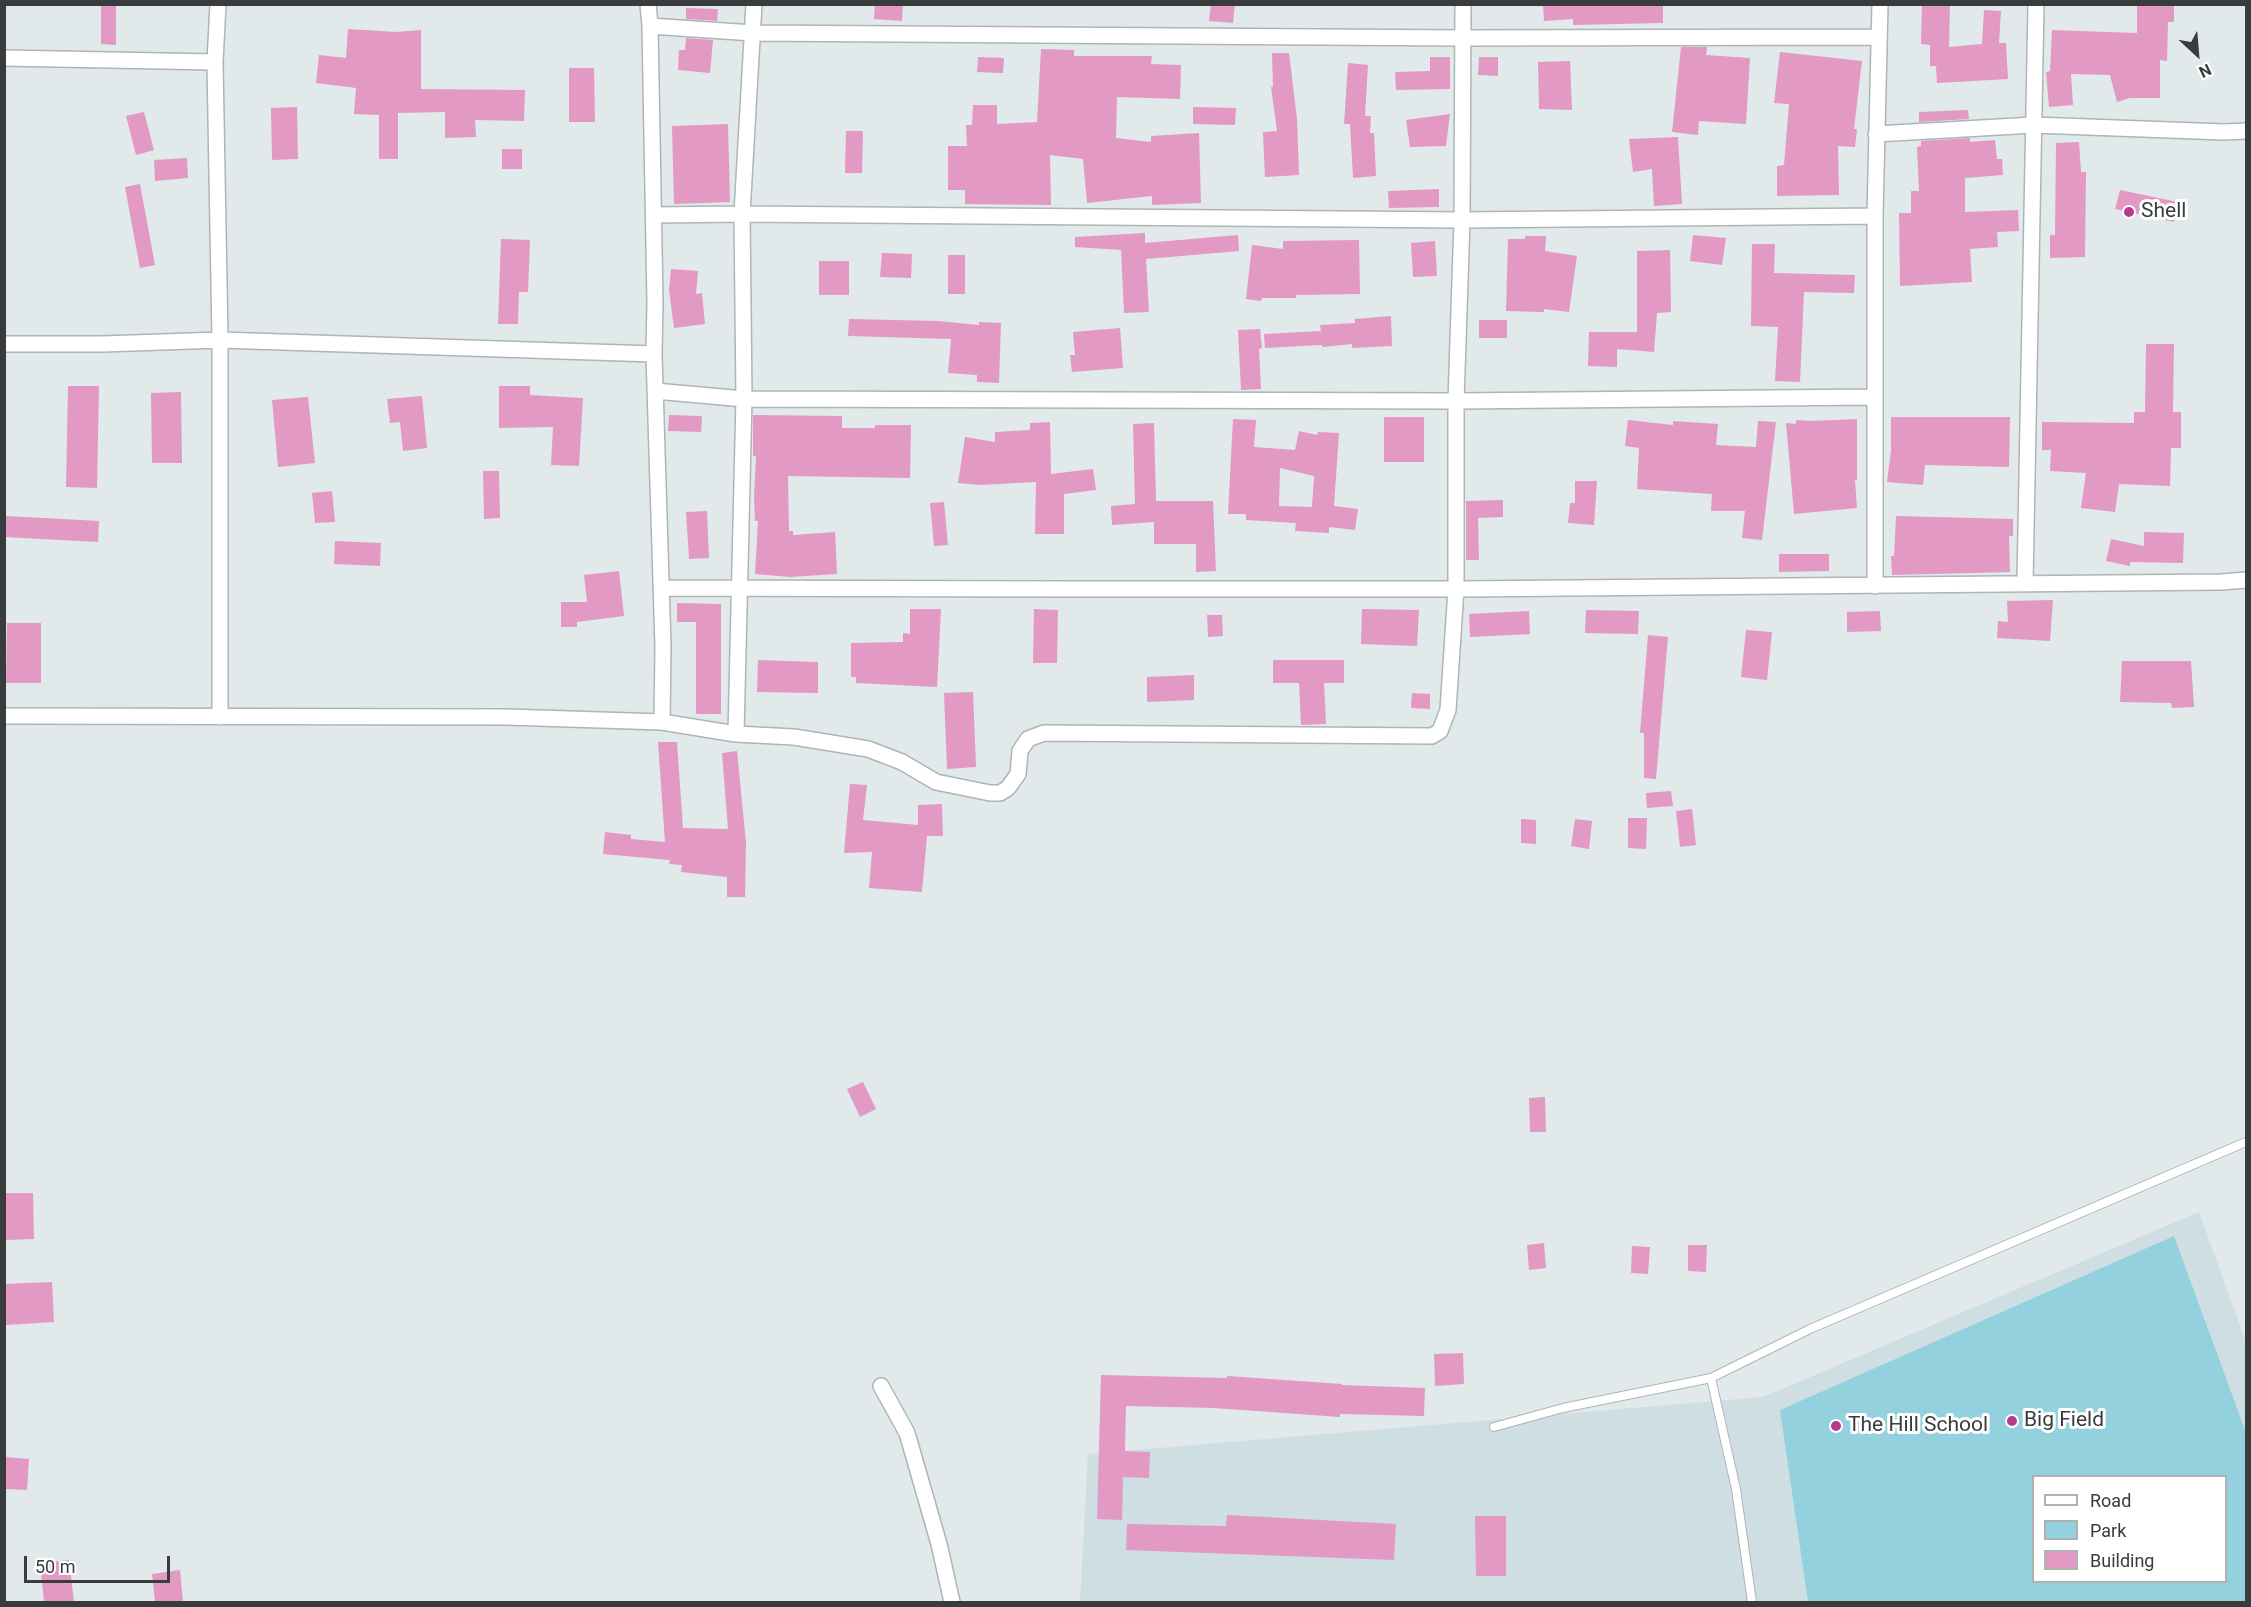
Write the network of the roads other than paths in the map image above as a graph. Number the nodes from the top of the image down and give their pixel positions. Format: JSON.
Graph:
{"nodes":[{"id":1,"x":218,"y":4,"type":"edge"},
{"id":2,"x":648,"y":4,"type":"edge"},
{"id":3,"x":754,"y":4,"type":"edge"},
{"id":4,"x":1463,"y":4,"type":"edge"},
{"id":5,"x":1880,"y":4,"type":"edge"},
{"id":6,"x":2036,"y":4,"type":"edge"},
{"id":7,"x":650,"y":26,"type":"junction"},
{"id":8,"x":753,"y":33,"type":"junction"},
{"id":9,"x":1879,"y":37,"type":"junction"},
{"id":10,"x":1462,"y":38,"type":"junction"},
{"id":11,"x":4,"y":58,"type":"edge"},
{"id":12,"x":215,"y":62,"type":"junction"},
{"id":13,"x":2034,"y":125,"type":"junction"},
{"id":14,"x":2247,"y":131,"type":"edge"},
{"id":15,"x":1876,"y":134,"type":"junction"},
{"id":16,"x":742,"y":214,"type":"junction"},
{"id":17,"x":654,"y":215,"type":"junction"},
{"id":18,"x":1875,"y":216,"type":"junction"},
{"id":19,"x":1462,"y":220,"type":"junction"},
{"id":20,"x":220,"y":340,"type":"junction"},
{"id":21,"x":4,"y":344,"type":"edge"},
{"id":22,"x":654,"y":354,"type":"junction"},
{"id":23,"x":655,"y":391,"type":"junction"},
{"id":24,"x":1874,"y":397,"type":"junction"},
{"id":25,"x":744,"y":399,"type":"junction"},
{"id":26,"x":1456,"y":401,"type":"junction"},
{"id":27,"x":2247,"y":580,"type":"edge"},
{"id":28,"x":2025,"y":582,"type":"junction"},
{"id":29,"x":1875,"y":586,"type":"junction"},
{"id":30,"x":661,"y":588,"type":"junction"},
{"id":31,"x":740,"y":588,"type":"junction"},
{"id":32,"x":1456,"y":589,"type":"junction"},
{"id":33,"x":4,"y":716,"type":"edge"},
{"id":34,"x":220,"y":717,"type":"junction"},
{"id":35,"x":662,"y":722,"type":"junction"},
{"id":36,"x":736,"y":734,"type":"junction"},
{"id":37,"x":2247,"y":1142,"type":"edge"},
{"id":38,"x":1711,"y":1378,"type":"junction"},
{"id":39,"x":881,"y":1386,"type":"dead end"},
{"id":40,"x":1494,"y":1427,"type":"dead end"},
{"id":41,"x":952,"y":1602,"type":"edge"},
{"id":42,"x":1752,"y":1602,"type":"edge"}],
"edges":[{"from":1,"to":12,"type":"street"},
{"from":2,"to":7,"type":"street"},
{"from":3,"to":8,"type":"street"},
{"from":4,"to":10,"type":"street"},
{"from":5,"to":9,"type":"street"},
{"from":6,"to":13,"type":"street"},
{"from":7,"to":8,"type":"street"},
{"from":7,"to":17,"type":"street"},
{"from":8,"to":10,"type":"street"},
{"from":8,"to":16,"type":"street"},
{"from":9,"to":10,"type":"street"},
{"from":9,"to":15,"type":"street"},
{"from":10,"to":19,"type":"street"},
{"from":11,"to":12,"type":"street"},
{"from":12,"to":20,"type":"street"},
{"from":13,"to":14,"type":"street"},
{"from":13,"to":15,"type":"street"},
{"from":13,"to":28,"type":"street"},
{"from":15,"to":18,"type":"street"},
{"from":16,"to":17,"type":"street"},
{"from":16,"to":19,"type":"street"},
{"from":16,"to":25,"type":"street"},
{"from":17,"to":22,"type":"street"},
{"from":18,"to":19,"type":"street"},
{"from":18,"to":24,"type":"street"},
{"from":19,"to":26,"type":"street"},
{"from":20,"to":21,"type":"street"},
{"from":20,"to":22,"type":"street"},
{"from":20,"to":34,"type":"street"},
{"from":22,"to":23,"type":"street"},
{"from":23,"to":25,"type":"street"},
{"from":23,"to":30,"type":"street"},
{"from":24,"to":26,"type":"street"},
{"from":24,"to":29,"type":"street"},
{"from":25,"to":26,"type":"street"},
{"from":25,"to":31,"type":"street"},
{"from":26,"to":32,"type":"street"},
{"from":27,"to":28,"type":"street"},
{"from":28,"to":29,"type":"street"},
{"from":29,"to":32,"type":"street"},
{"from":30,"to":31,"type":"street"},
{"from":30,"to":35,"type":"street"},
{"from":31,"to":32,"type":"street"},
{"from":31,"to":36,"type":"street"},
{"from":32,"to":36,"type":"street"},
{"from":33,"to":34,"type":"street"},
{"from":34,"to":35,"type":"street"},
{"from":35,"to":36,"type":"street"},
{"from":37,"to":38,"type":"lane"},
{"from":38,"to":40,"type":"lane"},
{"from":38,"to":42,"type":"lane"},
{"from":39,"to":41,"type":"street"}]}
